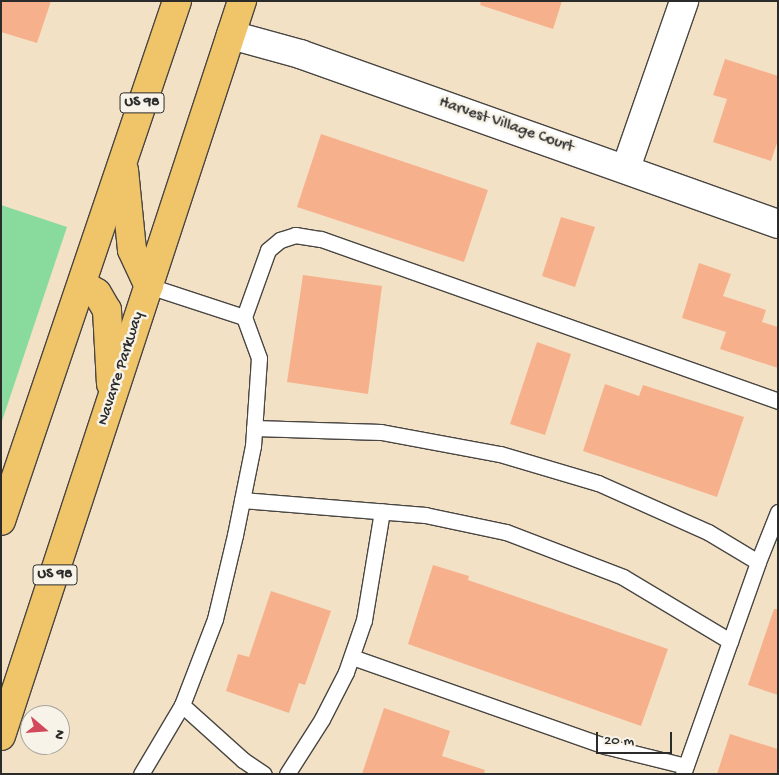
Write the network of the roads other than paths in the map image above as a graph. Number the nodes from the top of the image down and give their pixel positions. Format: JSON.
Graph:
{"nodes":[{"id":1,"x":177,"y":1,"type":"edge"},
{"id":2,"x":242,"y":1,"type":"edge"},
{"id":3,"x":684,"y":1,"type":"edge"},
{"id":4,"x":231,"y":35,"type":"junction"},
{"id":5,"x":123,"y":162,"type":"junction"},
{"id":6,"x":626,"y":168,"type":"junction"},
{"id":7,"x":778,"y":224,"type":"edge"},
{"id":8,"x":82,"y":284,"type":"junction"},
{"id":9,"x":148,"y":286,"type":"junction"},
{"id":10,"x":244,"y":317,"type":"junction"},
{"id":11,"x":112,"y":400,"type":"junction"},
{"id":12,"x":778,"y":402,"type":"edge"},
{"id":13,"x":254,"y":428,"type":"junction"},
{"id":14,"x":242,"y":500,"type":"junction"},
{"id":15,"x":382,"y":511,"type":"junction"},
{"id":16,"x":778,"y":512,"type":"edge"},
{"id":17,"x":1,"y":521,"type":"edge"},
{"id":18,"x":758,"y":562,"type":"junction"},
{"id":19,"x":730,"y":641,"type":"junction"},
{"id":20,"x":352,"y":657,"type":"junction"},
{"id":21,"x":182,"y":704,"type":"junction"},
{"id":22,"x":1,"y":736,"type":"edge"},
{"id":23,"x":684,"y":770,"type":"edge"},
{"id":24,"x":141,"y":774,"type":"edge"},
{"id":25,"x":264,"y":774,"type":"edge"},
{"id":26,"x":287,"y":774,"type":"edge"}],
"edges":[{"from":1,"to":5,"type":"highway","number":"US 98"},
{"from":2,"to":4,"type":"highway","name":"Navarre Parkway","number":"US 98"},
{"from":3,"to":6,"type":"street"},
{"from":4,"to":6,"type":"street","name":"Harvest Village Court"},
{"from":4,"to":9,"type":"highway","name":"Navarre Parkway","number":"US 98"},
{"from":5,"to":8,"type":"highway","number":"US 98"},
{"from":5,"to":9,"type":"highway"},
{"from":6,"to":7,"type":"street","name":"Harvest Village Court"},
{"from":8,"to":11,"type":"highway"},
{"from":8,"to":17,"type":"highway","number":"US 98"},
{"from":9,"to":10,"type":"lane"},
{"from":9,"to":11,"type":"highway","name":"Navarre Parkway","number":"US 98"},
{"from":10,"to":12,"type":"lane"},
{"from":10,"to":13,"type":"lane"},
{"from":11,"to":22,"type":"highway","name":"Navarre Parkway","number":"US 98"},
{"from":13,"to":14,"type":"lane"},
{"from":13,"to":18,"type":"lane"},
{"from":14,"to":15,"type":"lane"},
{"from":14,"to":21,"type":"lane"},
{"from":15,"to":19,"type":"lane"},
{"from":15,"to":20,"type":"lane"},
{"from":16,"to":18,"type":"lane"},
{"from":18,"to":19,"type":"lane"},
{"from":19,"to":23,"type":"lane"},
{"from":20,"to":23,"type":"lane"},
{"from":20,"to":26,"type":"lane"},
{"from":21,"to":24,"type":"lane"},
{"from":21,"to":25,"type":"lane"}]}
